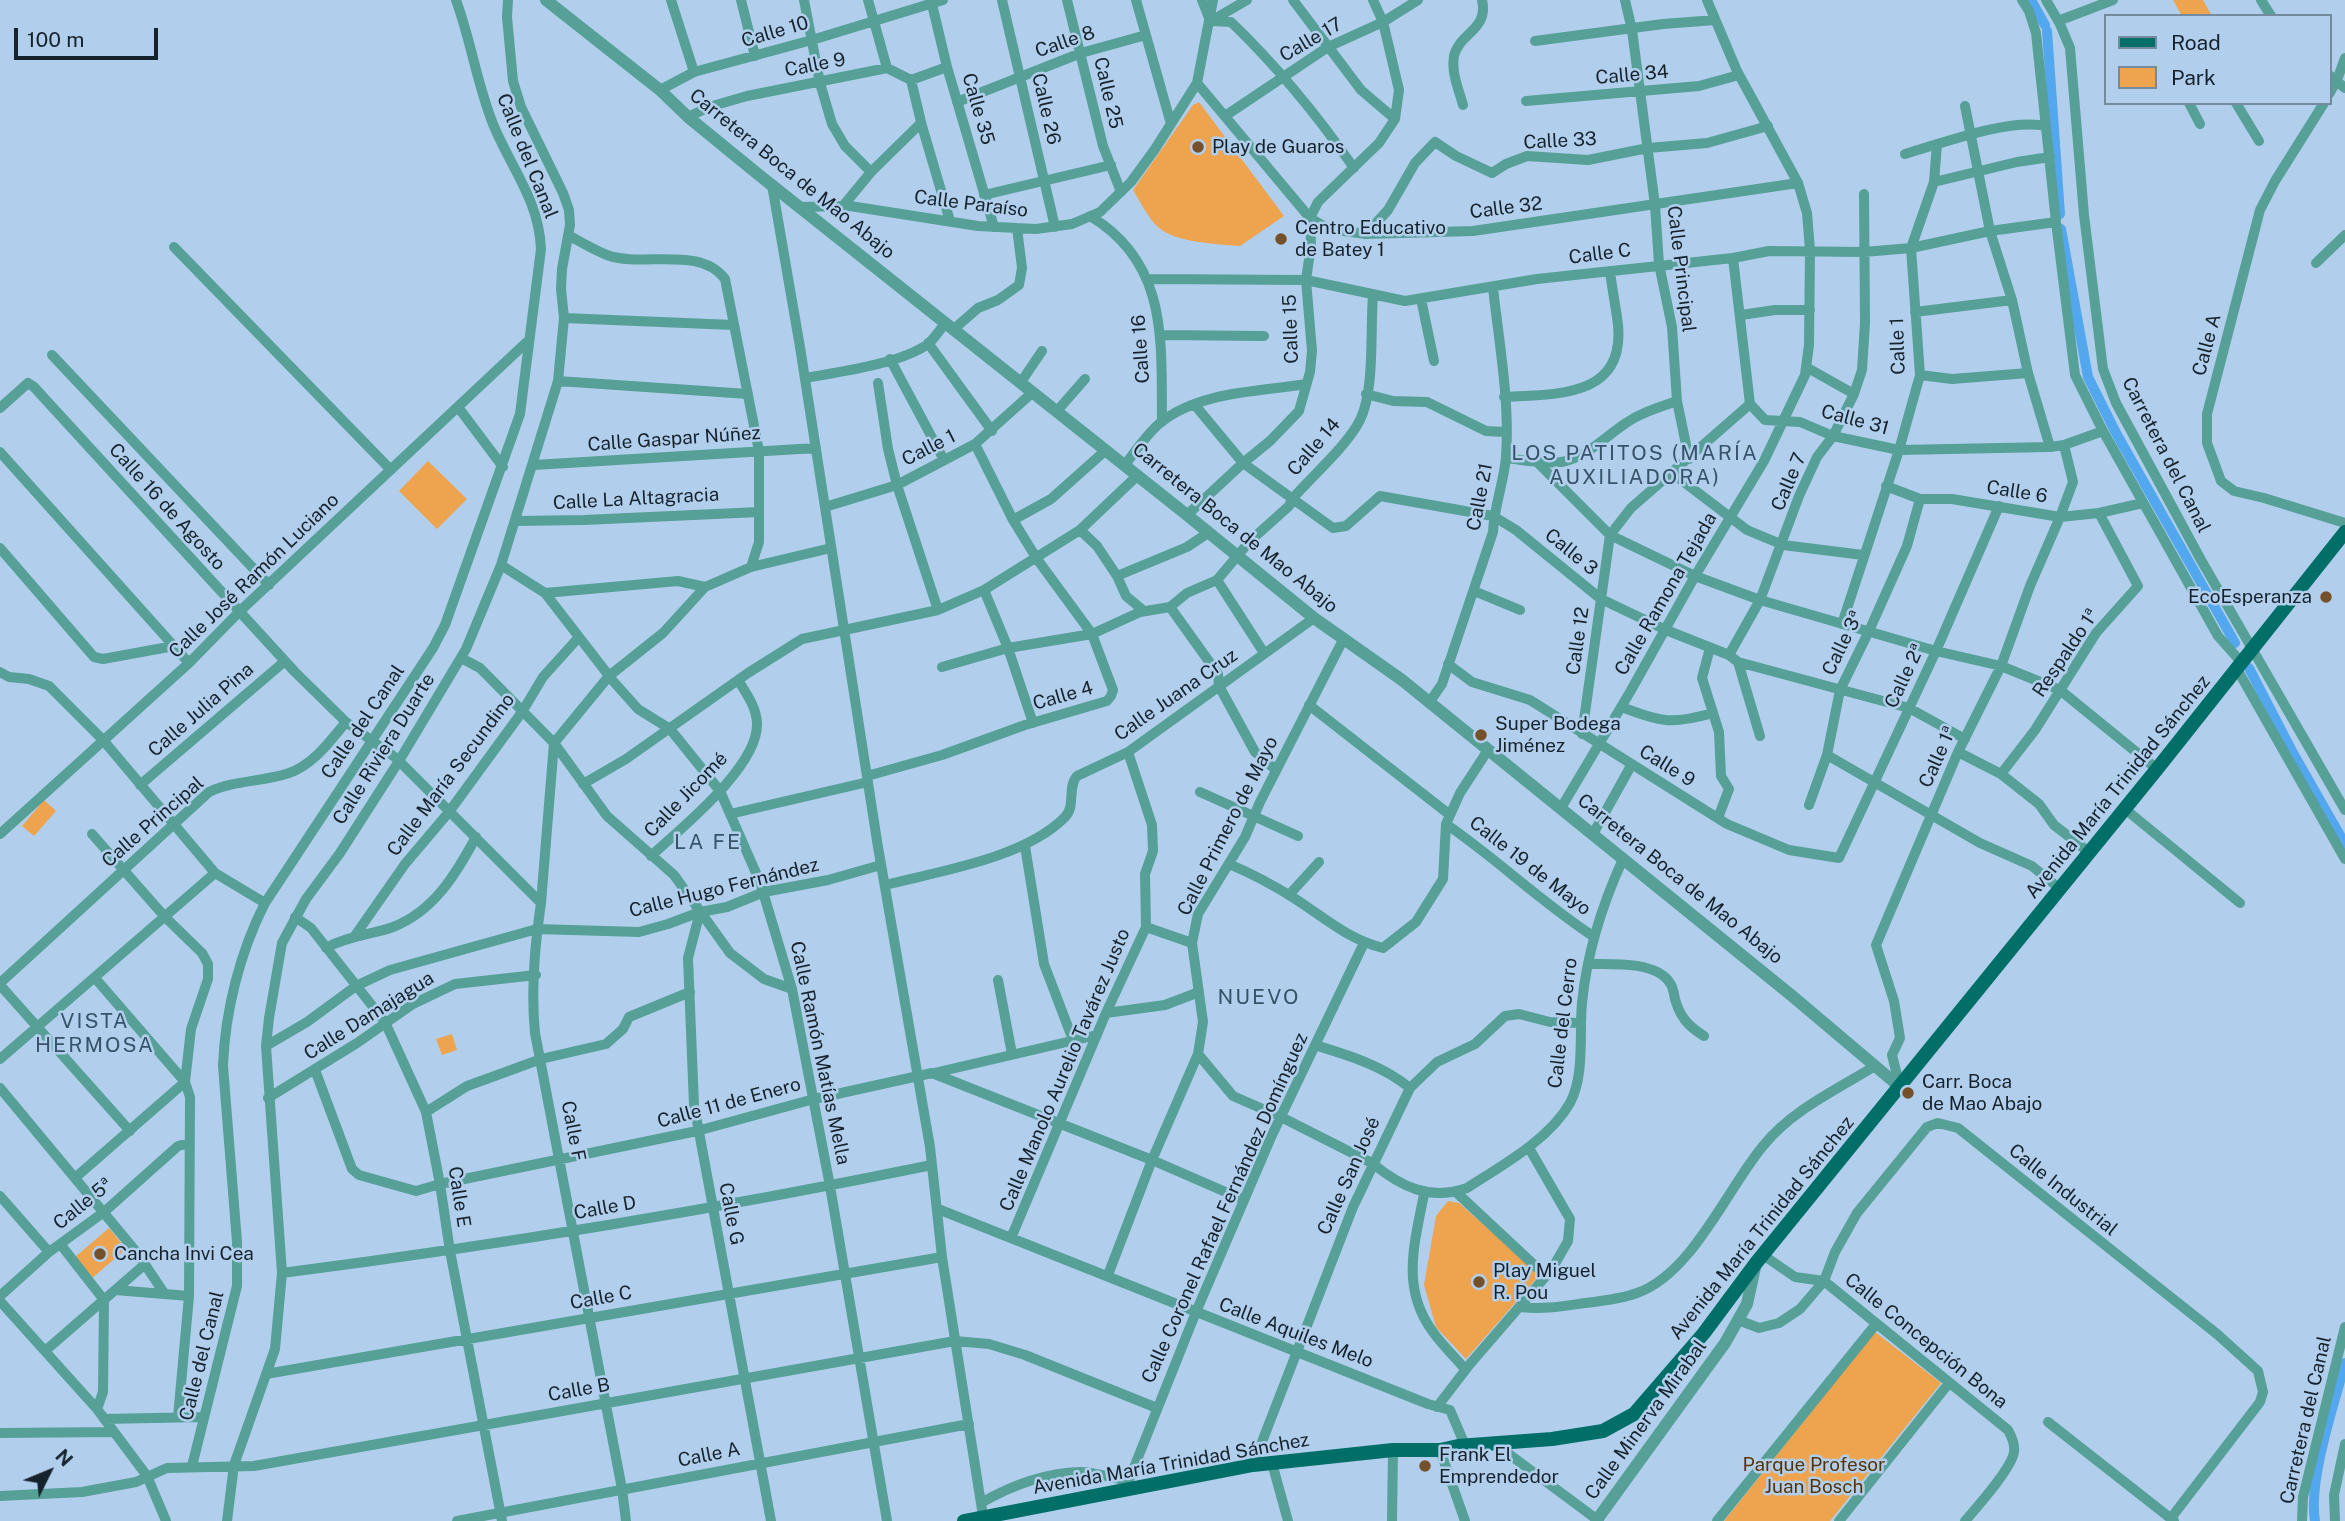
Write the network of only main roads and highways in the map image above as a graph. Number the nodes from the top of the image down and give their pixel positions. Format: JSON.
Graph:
{"nodes":[{"id":1,"x":2345,"y":532,"type":"edge"},
{"id":2,"x":1006,"y":1516,"type":"edge"},
{"id":3,"x":964,"y":1521,"type":"edge"}],
"edges":[{"from":1,"to":2,"type":"main road","name":"Avenida María Trinidad Sánchez"},
{"from":2,"to":3,"type":"main road","name":"Avenida María Trinidad Sánchez"}]}
